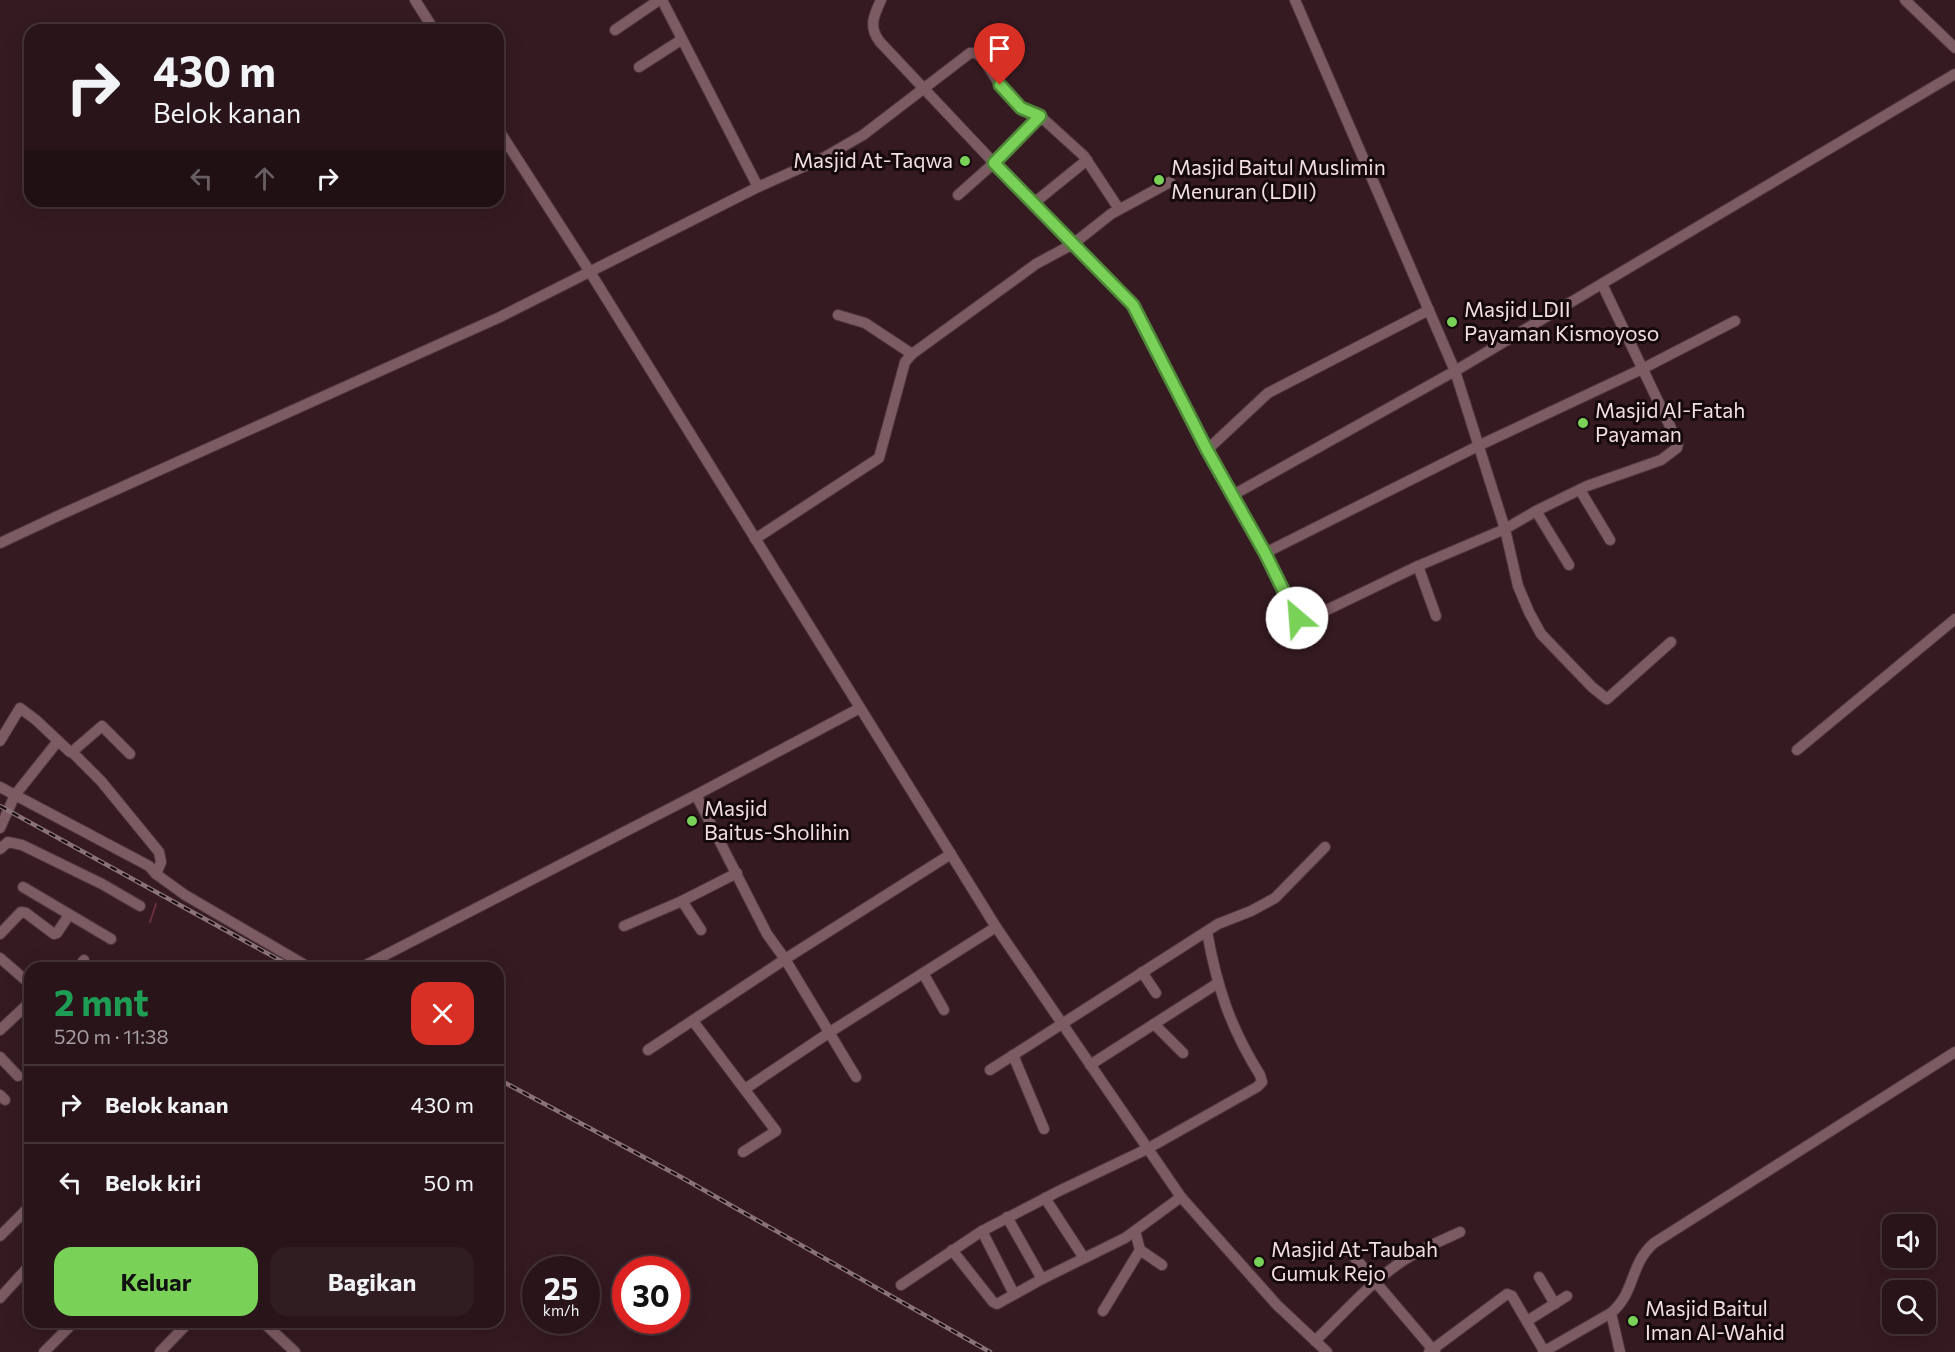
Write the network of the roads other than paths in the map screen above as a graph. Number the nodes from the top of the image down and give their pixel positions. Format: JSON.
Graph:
{"nodes":[{"id":1,"x":415,"y":0,"type":"edge"},
{"id":2,"x":660,"y":0,"type":"edge"},
{"id":3,"x":881,"y":0,"type":"edge"},
{"id":4,"x":1295,"y":0,"type":"edge"},
{"id":5,"x":1905,"y":0,"type":"edge"},
{"id":6,"x":430,"y":24,"type":"edge"},
{"id":7,"x":615,"y":30,"type":"dead end"},
{"id":8,"x":681,"y":40,"type":"junction"},
{"id":9,"x":1955,"y":48,"type":"edge"},
{"id":10,"x":639,"y":67,"type":"dead end"},
{"id":11,"x":1955,"y":74,"type":"edge"},
{"id":12,"x":925,"y":89,"type":"junction"},
{"id":13,"x":1040,"y":116,"type":"junction"},
{"id":14,"x":504,"y":138,"type":"edge"},
{"id":15,"x":1087,"y":160,"type":"junction"},
{"id":16,"x":994,"y":163,"type":"junction"},
{"id":17,"x":1170,"y":182,"type":"dead end"},
{"id":18,"x":758,"y":187,"type":"junction"},
{"id":19,"x":958,"y":195,"type":"dead end"},
{"id":20,"x":1034,"y":203,"type":"junction"},
{"id":21,"x":1119,"y":209,"type":"junction"},
{"id":22,"x":1073,"y":244,"type":"junction"},
{"id":23,"x":590,"y":272,"type":"junction"},
{"id":24,"x":1602,"y":284,"type":"junction"},
{"id":25,"x":1429,"y":310,"type":"junction"},
{"id":26,"x":838,"y":315,"type":"dead end"},
{"id":27,"x":1735,"y":321,"type":"dead end"},
{"id":28,"x":912,"y":354,"type":"junction"},
{"id":29,"x":1642,"y":369,"type":"junction"},
{"id":30,"x":1455,"y":371,"type":"junction"},
{"id":31,"x":1480,"y":445,"type":"junction"},
{"id":32,"x":1207,"y":450,"type":"junction"},
{"id":33,"x":1580,"y":490,"type":"junction"},
{"id":34,"x":1233,"y":495,"type":"junction"},
{"id":35,"x":1536,"y":511,"type":"junction"},
{"id":36,"x":1505,"y":529,"type":"junction"},
{"id":37,"x":755,"y":539,"type":"junction"},
{"id":38,"x":1610,"y":540,"type":"dead end"},
{"id":39,"x":0,"y":543,"type":"edge"},
{"id":40,"x":1265,"y":553,"type":"junction"},
{"id":41,"x":1569,"y":565,"type":"dead end"},
{"id":42,"x":1418,"y":566,"type":"junction"},
{"id":43,"x":1436,"y":615,"type":"dead end"},
{"id":44,"x":1955,"y":619,"type":"edge"},
{"id":45,"x":1671,"y":642,"type":"dead end"},
{"id":46,"x":860,"y":708,"type":"junction"},
{"id":47,"x":0,"y":741,"type":"edge"},
{"id":48,"x":58,"y":741,"type":"junction"},
{"id":49,"x":1797,"y":750,"type":"dead end"},
{"id":50,"x":72,"y":752,"type":"junction"},
{"id":51,"x":130,"y":753,"type":"dead end"},
{"id":52,"x":0,"y":787,"type":"edge"},
{"id":53,"x":15,"y":795,"type":"junction"},
{"id":54,"x":696,"y":795,"type":"junction"},
{"id":55,"x":0,"y":828,"type":"edge"},
{"id":56,"x":1325,"y":847,"type":"dead end"},
{"id":57,"x":0,"y":849,"type":"edge"},
{"id":58,"x":951,"y":854,"type":"junction"},
{"id":59,"x":737,"y":873,"type":"junction"},
{"id":60,"x":156,"y":874,"type":"junction"},
{"id":61,"x":23,"y":887,"type":"dead end"},
{"id":62,"x":682,"y":901,"type":"junction"},
{"id":63,"x":140,"y":906,"type":"dead end"},
{"id":64,"x":69,"y":915,"type":"junction"},
{"id":65,"x":624,"y":926,"type":"dead end"},
{"id":66,"x":996,"y":927,"type":"junction"},
{"id":67,"x":701,"y":930,"type":"dead end"},
{"id":68,"x":1207,"y":932,"type":"junction"},
{"id":69,"x":0,"y":934,"type":"edge"},
{"id":70,"x":111,"y":939,"type":"dead end"},
{"id":71,"x":0,"y":958,"type":"edge"},
{"id":72,"x":785,"y":959,"type":"junction"},
{"id":73,"x":300,"y":962,"type":"edge"},
{"id":74,"x":372,"y":962,"type":"edge"},
{"id":75,"x":1142,"y":972,"type":"junction"},
{"id":76,"x":923,"y":973,"type":"junction"},
{"id":77,"x":24,"y":979,"type":"edge"},
{"id":78,"x":1218,"y":983,"type":"junction"},
{"id":79,"x":1156,"y":993,"type":"dead end"},
{"id":80,"x":24,"y":1008,"type":"edge"},
{"id":81,"x":944,"y":1010,"type":"dead end"},
{"id":82,"x":693,"y":1021,"type":"junction"},
{"id":83,"x":1061,"y":1024,"type":"junction"},
{"id":84,"x":1154,"y":1024,"type":"junction"},
{"id":85,"x":0,"y":1030,"type":"edge"},
{"id":86,"x":830,"y":1032,"type":"junction"},
{"id":87,"x":648,"y":1050,"type":"dead end"},
{"id":88,"x":1955,"y":1052,"type":"edge"},
{"id":89,"x":1183,"y":1053,"type":"dead end"},
{"id":90,"x":1013,"y":1055,"type":"junction"},
{"id":91,"x":0,"y":1057,"type":"edge"},
{"id":92,"x":1090,"y":1065,"type":"junction"},
{"id":93,"x":990,"y":1070,"type":"dead end"},
{"id":94,"x":18,"y":1076,"type":"dead end"},
{"id":95,"x":856,"y":1077,"type":"dead end"},
{"id":96,"x":745,"y":1089,"type":"junction"},
{"id":97,"x":1044,"y":1128,"type":"dead end"},
{"id":98,"x":1147,"y":1149,"type":"junction"},
{"id":99,"x":742,"y":1152,"type":"dead end"},
{"id":100,"x":1181,"y":1197,"type":"junction"},
{"id":101,"x":1045,"y":1198,"type":"junction"},
{"id":102,"x":24,"y":1212,"type":"edge"},
{"id":103,"x":1007,"y":1217,"type":"junction"},
{"id":104,"x":982,"y":1231,"type":"junction"},
{"id":105,"x":1135,"y":1231,"type":"junction"},
{"id":106,"x":1460,"y":1232,"type":"dead end"},
{"id":107,"x":0,"y":1236,"type":"edge"},
{"id":108,"x":952,"y":1250,"type":"junction"},
{"id":109,"x":1140,"y":1250,"type":"junction"},
{"id":110,"x":1350,"y":1252,"type":"dead end"},
{"id":111,"x":1084,"y":1258,"type":"junction"},
{"id":112,"x":1162,"y":1265,"type":"dead end"},
{"id":113,"x":24,"y":1272,"type":"edge"},
{"id":114,"x":1539,"y":1277,"type":"dead end"},
{"id":115,"x":1042,"y":1279,"type":"junction"},
{"id":116,"x":1376,"y":1282,"type":"junction"},
{"id":117,"x":900,"y":1285,"type":"dead end"},
{"id":118,"x":1014,"y":1294,"type":"junction"},
{"id":119,"x":1567,"y":1296,"type":"dead end"},
{"id":120,"x":0,"y":1298,"type":"edge"},
{"id":121,"x":1555,"y":1304,"type":"junction"},
{"id":122,"x":1103,"y":1311,"type":"dead end"},
{"id":123,"x":1611,"y":1313,"type":"junction"},
{"id":124,"x":1527,"y":1321,"type":"junction"},
{"id":125,"x":68,"y":1328,"type":"edge"},
{"id":126,"x":183,"y":1328,"type":"edge"},
{"id":127,"x":270,"y":1328,"type":"edge"},
{"id":128,"x":1315,"y":1341,"type":"junction"},
{"id":129,"x":286,"y":1343,"type":"junction"},
{"id":130,"x":1432,"y":1351,"type":"edge"},
{"id":131,"x":44,"y":1352,"type":"edge"},
{"id":132,"x":160,"y":1352,"type":"edge"},
{"id":133,"x":278,"y":1352,"type":"edge"},
{"id":134,"x":295,"y":1352,"type":"edge"},
{"id":135,"x":1327,"y":1352,"type":"edge"},
{"id":136,"x":1544,"y":1352,"type":"edge"},
{"id":137,"x":1620,"y":1352,"type":"edge"}],
"edges":[{"from":1,"to":6,"type":"street"},
{"from":2,"to":7,"type":"street"},
{"from":2,"to":8,"type":"street"},
{"from":3,"to":12,"type":"street"},
{"from":4,"to":25,"type":"street"},
{"from":5,"to":9,"type":"street"},
{"from":8,"to":10,"type":"street"},
{"from":8,"to":18,"type":"street"},
{"from":11,"to":24,"type":"street"},
{"from":12,"to":13,"type":"street"},
{"from":12,"to":16,"type":"street"},
{"from":12,"to":18,"type":"street"},
{"from":13,"to":15,"type":"street"},
{"from":13,"to":16,"type":"street"},
{"from":14,"to":23,"type":"street"},
{"from":15,"to":20,"type":"street"},
{"from":15,"to":21,"type":"street"},
{"from":16,"to":19,"type":"street"},
{"from":16,"to":20,"type":"street"},
{"from":17,"to":21,"type":"street"},
{"from":18,"to":23,"type":"street"},
{"from":20,"to":22,"type":"street"},
{"from":21,"to":22,"type":"street"},
{"from":22,"to":28,"type":"street"},
{"from":22,"to":32,"type":"street"},
{"from":23,"to":37,"type":"street"},
{"from":23,"to":39,"type":"street"},
{"from":24,"to":29,"type":"street"},
{"from":24,"to":30,"type":"street"},
{"from":25,"to":30,"type":"street"},
{"from":25,"to":32,"type":"street"},
{"from":26,"to":28,"type":"street"},
{"from":27,"to":29,"type":"street"},
{"from":28,"to":37,"type":"street"},
{"from":29,"to":31,"type":"street"},
{"from":29,"to":33,"type":"street"},
{"from":30,"to":31,"type":"street"},
{"from":30,"to":34,"type":"street"},
{"from":31,"to":36,"type":"street"},
{"from":31,"to":40,"type":"street"},
{"from":32,"to":34,"type":"street"},
{"from":33,"to":35,"type":"street"},
{"from":33,"to":38,"type":"street"},
{"from":34,"to":40,"type":"street"},
{"from":35,"to":36,"type":"street"},
{"from":35,"to":41,"type":"street"},
{"from":36,"to":42,"type":"street"},
{"from":36,"to":45,"type":"street"},
{"from":37,"to":46,"type":"street"},
{"from":40,"to":42,"type":"street"},
{"from":42,"to":43,"type":"street"},
{"from":44,"to":49,"type":"street"},
{"from":46,"to":54,"type":"street"},
{"from":46,"to":58,"type":"street"},
{"from":47,"to":48,"type":"street"},
{"from":48,"to":50,"type":"street"},
{"from":48,"to":53,"type":"street"},
{"from":50,"to":51,"type":"street"},
{"from":50,"to":60,"type":"street"},
{"from":52,"to":53,"type":"street"},
{"from":53,"to":55,"type":"street"},
{"from":53,"to":60,"type":"street"},
{"from":54,"to":59,"type":"street"},
{"from":54,"to":74,"type":"street"},
{"from":56,"to":68,"type":"street"},
{"from":57,"to":63,"type":"street"},
{"from":58,"to":66,"type":"street"},
{"from":58,"to":72,"type":"street"},
{"from":59,"to":62,"type":"street"},
{"from":59,"to":72,"type":"street"},
{"from":60,"to":73,"type":"street"},
{"from":61,"to":64,"type":"street"},
{"from":62,"to":65,"type":"street"},
{"from":62,"to":67,"type":"street"},
{"from":64,"to":69,"type":"street"},
{"from":64,"to":70,"type":"street"},
{"from":66,"to":76,"type":"street"},
{"from":66,"to":83,"type":"street"},
{"from":68,"to":75,"type":"street"},
{"from":68,"to":78,"type":"street"},
{"from":71,"to":77,"type":"street"},
{"from":72,"to":82,"type":"street"},
{"from":72,"to":86,"type":"street"},
{"from":75,"to":79,"type":"street"},
{"from":75,"to":83,"type":"street"},
{"from":76,"to":81,"type":"street"},
{"from":76,"to":86,"type":"street"},
{"from":78,"to":84,"type":"street"},
{"from":78,"to":98,"type":"street"},
{"from":80,"to":85,"type":"street"},
{"from":82,"to":87,"type":"street"},
{"from":82,"to":96,"type":"street"},
{"from":83,"to":90,"type":"street"},
{"from":83,"to":92,"type":"street"},
{"from":84,"to":89,"type":"street"},
{"from":84,"to":92,"type":"street"},
{"from":86,"to":95,"type":"street"},
{"from":86,"to":96,"type":"street"},
{"from":88,"to":123,"type":"street"},
{"from":90,"to":93,"type":"street"},
{"from":90,"to":97,"type":"street"},
{"from":91,"to":94,"type":"street"},
{"from":92,"to":98,"type":"street"},
{"from":96,"to":99,"type":"street"},
{"from":98,"to":100,"type":"street"},
{"from":98,"to":101,"type":"street"},
{"from":100,"to":105,"type":"street"},
{"from":100,"to":128,"type":"street"},
{"from":101,"to":103,"type":"street"},
{"from":101,"to":111,"type":"street"},
{"from":102,"to":107,"type":"street"},
{"from":103,"to":104,"type":"street"},
{"from":103,"to":115,"type":"street"},
{"from":104,"to":108,"type":"street"},
{"from":104,"to":118,"type":"street"},
{"from":105,"to":109,"type":"street"},
{"from":105,"to":111,"type":"street"},
{"from":106,"to":116,"type":"street"},
{"from":108,"to":117,"type":"street"},
{"from":108,"to":118,"type":"street"},
{"from":109,"to":112,"type":"street"},
{"from":109,"to":122,"type":"street"},
{"from":110,"to":116,"type":"street"},
{"from":111,"to":115,"type":"street"},
{"from":113,"to":120,"type":"street"},
{"from":114,"to":121,"type":"street"},
{"from":115,"to":118,"type":"street"},
{"from":116,"to":128,"type":"street"},
{"from":116,"to":130,"type":"street"},
{"from":119,"to":121,"type":"street"},
{"from":121,"to":124,"type":"street"},
{"from":123,"to":136,"type":"street"},
{"from":123,"to":137,"type":"street"},
{"from":124,"to":130,"type":"street"},
{"from":124,"to":136,"type":"street"},
{"from":125,"to":131,"type":"street"},
{"from":126,"to":132,"type":"street"},
{"from":127,"to":129,"type":"street"},
{"from":128,"to":135,"type":"street"},
{"from":129,"to":133,"type":"street"},
{"from":129,"to":134,"type":"street"}]}
